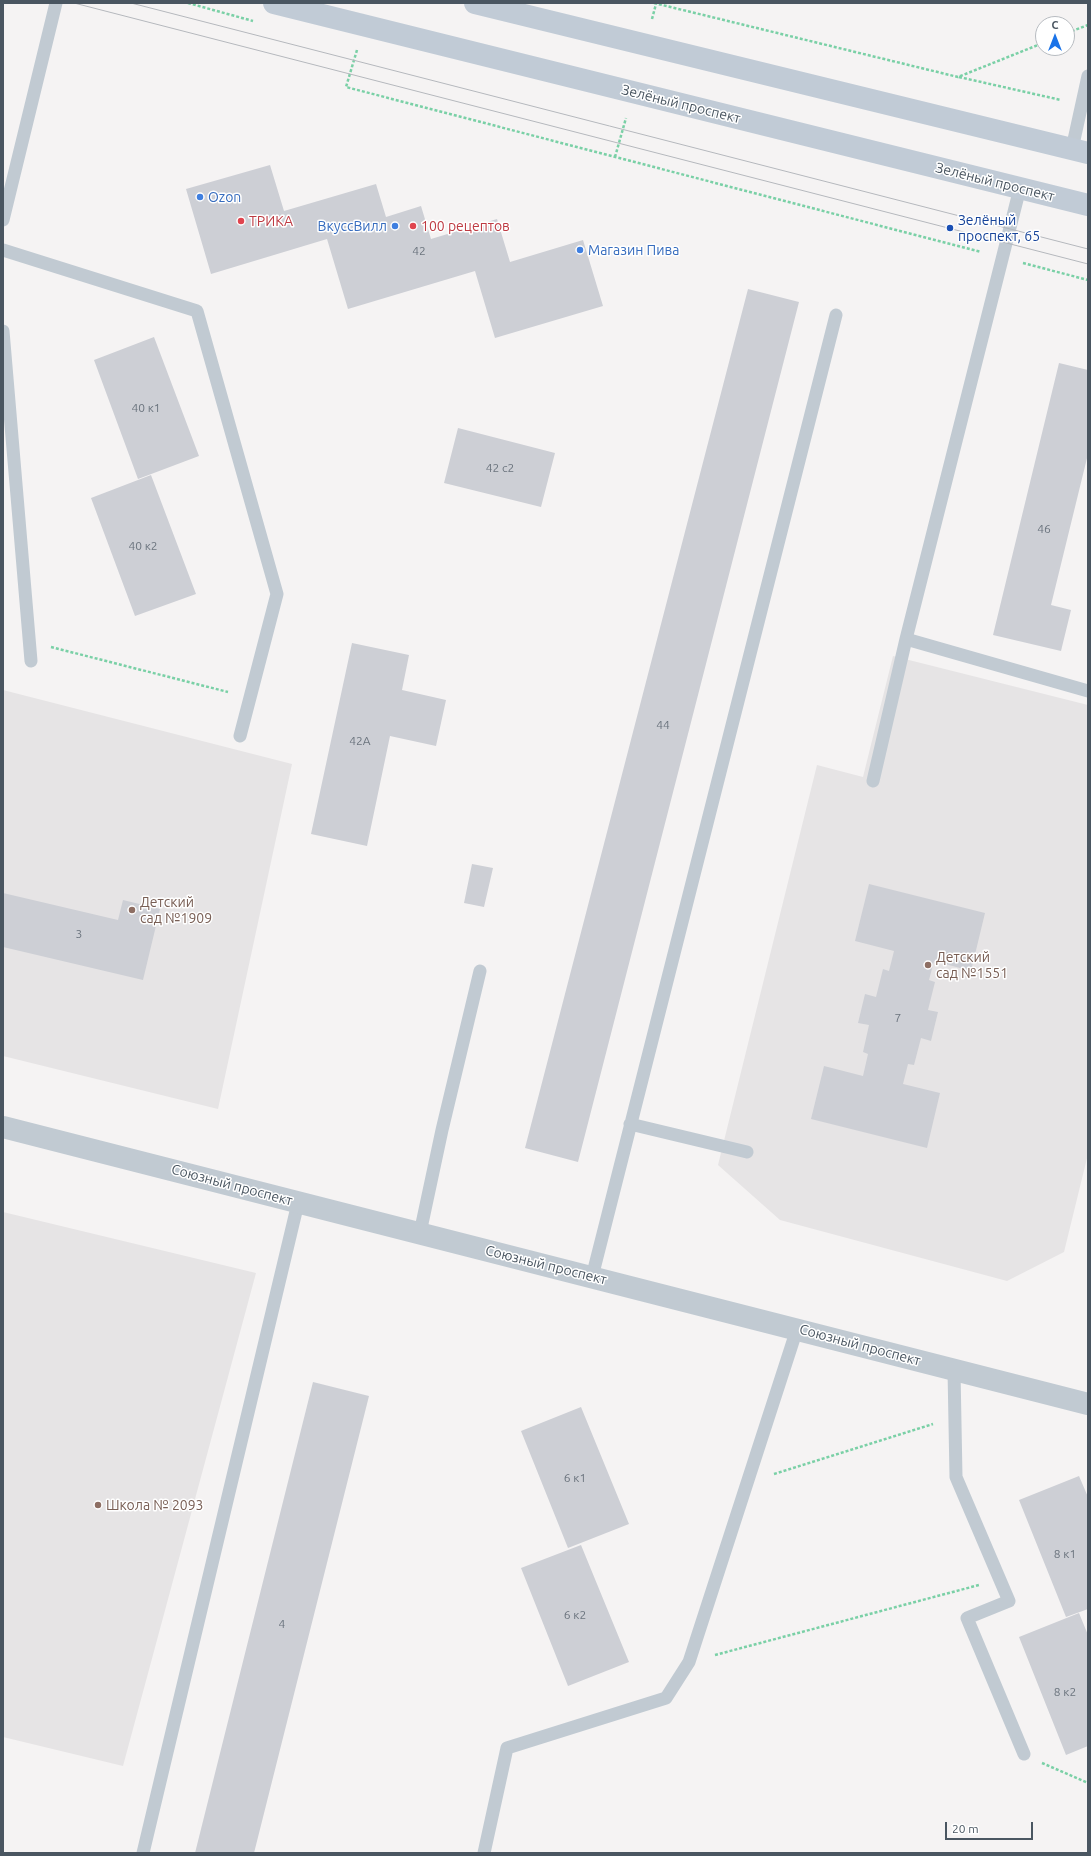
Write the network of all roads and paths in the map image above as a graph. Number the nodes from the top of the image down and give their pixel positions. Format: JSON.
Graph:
{"nodes":[{"id":1,"x":56,"y":3,"type":"edge"},
{"id":2,"x":274,"y":3,"type":"edge"},
{"id":3,"x":475,"y":3,"type":"edge"},
{"id":4,"x":654,"y":3,"type":"edge"},
{"id":5,"x":1088,"y":25,"type":"edge"},
{"id":6,"x":1075,"y":30,"type":"edge"},
{"id":7,"x":1035,"y":46,"type":"edge"},
{"id":8,"x":357,"y":49,"type":"dead end"},
{"id":9,"x":1088,"y":76,"type":"edge"},
{"id":10,"x":958,"y":77,"type":"junction"},
{"id":11,"x":1082,"y":104,"type":"junction"},
{"id":12,"x":1080,"y":151,"type":"edge"},
{"id":13,"x":1020,"y":188,"type":"junction"},
{"id":14,"x":1088,"y":205,"type":"edge"},
{"id":15,"x":3,"y":220,"type":"edge"},
{"id":16,"x":3,"y":250,"type":"edge"},
{"id":17,"x":1003,"y":258,"type":"junction"},
{"id":18,"x":1088,"y":280,"type":"edge"},
{"id":19,"x":836,"y":315,"type":"dead end"},
{"id":20,"x":3,"y":331,"type":"edge"},
{"id":21,"x":906,"y":639,"type":"junction"},
{"id":22,"x":29,"y":642,"type":"junction"},
{"id":23,"x":30,"y":661,"type":"dead end"},
{"id":24,"x":1088,"y":691,"type":"edge"},
{"id":25,"x":250,"y":698,"type":"junction"},
{"id":26,"x":240,"y":736,"type":"dead end"},
{"id":27,"x":873,"y":781,"type":"dead end"},
{"id":28,"x":480,"y":971,"type":"dead end"},
{"id":29,"x":630,"y":1124,"type":"junction"},
{"id":30,"x":3,"y":1127,"type":"edge"},
{"id":31,"x":747,"y":1152,"type":"dead end"},
{"id":32,"x":298,"y":1203,"type":"junction"},
{"id":33,"x":420,"y":1233,"type":"junction"},
{"id":34,"x":592,"y":1277,"type":"junction"},
{"id":35,"x":797,"y":1329,"type":"junction"},
{"id":36,"x":954,"y":1370,"type":"junction"},
{"id":37,"x":1088,"y":1404,"type":"edge"},
{"id":38,"x":955,"y":1417,"type":"junction"},
{"id":39,"x":747,"y":1482,"type":"junction"},
{"id":40,"x":1000,"y":1580,"type":"junction"},
{"id":41,"x":688,"y":1662,"type":"junction"},
{"id":42,"x":1024,"y":1754,"type":"joint"},
{"id":43,"x":1088,"y":1783,"type":"edge"},
{"id":44,"x":143,"y":1853,"type":"edge"},
{"id":45,"x":484,"y":1853,"type":"edge"}],
"edges":[{"from":1,"to":15,"type":"lane"},
{"from":2,"to":13,"type":"main road","name":"Зелёный проспект"},
{"from":3,"to":12,"type":"main road"},
{"from":4,"to":10,"type":"path"},
{"from":5,"to":6,"type":"path"},
{"from":7,"to":10,"type":"path"},
{"from":8,"to":17,"type":"path"},
{"from":9,"to":11,"type":"lane"},
{"from":10,"to":11,"type":"path"},
{"from":11,"to":12,"type":"lane"},
{"from":13,"to":14,"type":"main road","name":"Зелёный проспект"},
{"from":13,"to":17,"type":"lane"},
{"from":16,"to":25,"type":"lane"},
{"from":17,"to":18,"type":"path"},
{"from":17,"to":21,"type":"lane"},
{"from":19,"to":29,"type":"lane"},
{"from":20,"to":22,"type":"lane"},
{"from":21,"to":24,"type":"lane"},
{"from":21,"to":27,"type":"lane"},
{"from":22,"to":23,"type":"lane"},
{"from":22,"to":25,"type":"path"},
{"from":25,"to":26,"type":"lane"},
{"from":28,"to":33,"type":"lane"},
{"from":29,"to":31,"type":"lane"},
{"from":29,"to":34,"type":"lane"},
{"from":30,"to":32,"type":"street","name":"Союзный проспект"},
{"from":32,"to":33,"type":"street","name":"Союзный проспект"},
{"from":32,"to":44,"type":"lane"},
{"from":33,"to":34,"type":"street","name":"Союзный проспект"},
{"from":34,"to":35,"type":"street","name":"Союзный проспект"},
{"from":35,"to":36,"type":"street","name":"Союзный проспект"},
{"from":35,"to":39,"type":"lane"},
{"from":36,"to":37,"type":"street","name":"Союзный проспект"},
{"from":36,"to":38,"type":"lane"},
{"from":38,"to":39,"type":"path"},
{"from":38,"to":40,"type":"lane"},
{"from":39,"to":41,"type":"lane"},
{"from":40,"to":41,"type":"path"},
{"from":40,"to":42,"type":"lane"},
{"from":41,"to":45,"type":"lane"},
{"from":42,"to":43,"type":"path"}]}
